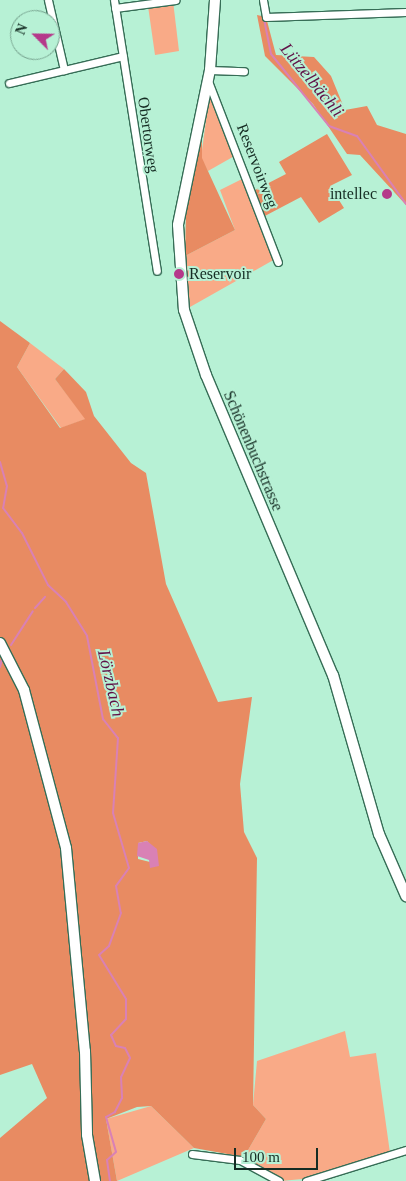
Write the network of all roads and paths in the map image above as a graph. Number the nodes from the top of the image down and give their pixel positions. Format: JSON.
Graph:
{"nodes":[{"id":1,"x":48,"y":0,"type":"edge"},
{"id":2,"x":114,"y":0,"type":"edge"},
{"id":3,"x":175,"y":0,"type":"edge"},
{"id":4,"x":215,"y":0,"type":"edge"},
{"id":5,"x":263,"y":0,"type":"edge"},
{"id":6,"x":115,"y":8,"type":"junction"},
{"id":7,"x":406,"y":12,"type":"edge"},
{"id":8,"x":123,"y":56,"type":"junction"},
{"id":9,"x":64,"y":70,"type":"junction"},
{"id":10,"x":210,"y":70,"type":"junction"},
{"id":11,"x":244,"y":70,"type":"dead end"},
{"id":12,"x":208,"y":81,"type":"junction"},
{"id":13,"x":10,"y":84,"type":"dead end"},
{"id":14,"x":278,"y":262,"type":"dead end"},
{"id":15,"x":157,"y":271,"type":"dead end"},
{"id":16,"x":0,"y":643,"type":"edge"},
{"id":17,"x":406,"y":896,"type":"edge"},
{"id":18,"x":406,"y":1150,"type":"edge"},
{"id":19,"x":192,"y":1154,"type":"dead end"},
{"id":20,"x":94,"y":1181,"type":"edge"},
{"id":21,"x":279,"y":1181,"type":"edge"},
{"id":22,"x":306,"y":1181,"type":"edge"}],
"edges":[{"from":1,"to":9,"type":"street"},
{"from":2,"to":6,"type":"street","name":"Obertorweg"},
{"from":3,"to":6,"type":"street"},
{"from":4,"to":10,"type":"street","name":"Schönenbuchstrasse"},
{"from":5,"to":7,"type":"street"},
{"from":6,"to":8,"type":"street","name":"Obertorweg"},
{"from":8,"to":9,"type":"street"},
{"from":8,"to":15,"type":"street","name":"Obertorweg"},
{"from":9,"to":13,"type":"street"},
{"from":10,"to":11,"type":"street"},
{"from":10,"to":12,"type":"street","name":"Schönenbuchstrasse"},
{"from":12,"to":14,"type":"street","name":"Reservoirweg"},
{"from":12,"to":17,"type":"street","name":"Schönenbuchstrasse"},
{"from":16,"to":20,"type":"street"},
{"from":18,"to":22,"type":"street"},
{"from":19,"to":21,"type":"street"}]}
